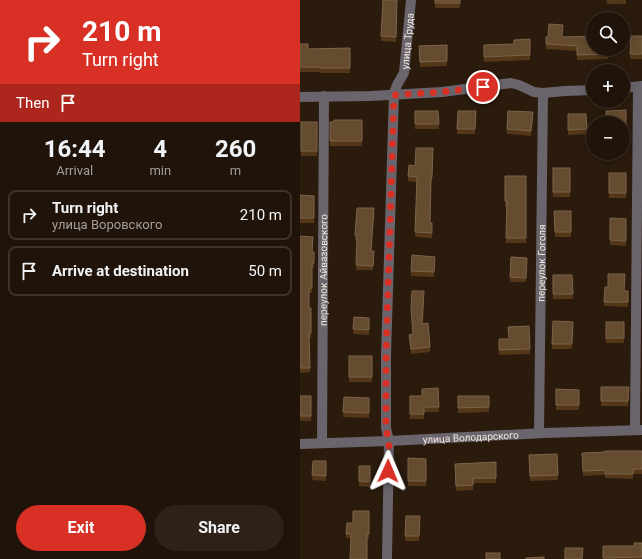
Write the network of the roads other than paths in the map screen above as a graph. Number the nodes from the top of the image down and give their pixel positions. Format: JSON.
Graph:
{"nodes":[{"id":1,"x":411,"y":0,"type":"edge"},
{"id":2,"x":640,"y":86,"type":"edge"},
{"id":3,"x":630,"y":87,"type":"edge"},
{"id":4,"x":586,"y":90,"type":"edge"},
{"id":5,"x":543,"y":93,"type":"junction"},
{"id":6,"x":394,"y":95,"type":"junction"},
{"id":7,"x":324,"y":96,"type":"junction"},
{"id":8,"x":300,"y":98,"type":"edge"},
{"id":9,"x":638,"y":430,"type":"edge"},
{"id":10,"x":539,"y":433,"type":"junction"},
{"id":11,"x":389,"y":442,"type":"junction"},
{"id":12,"x":322,"y":443,"type":"junction"},
{"id":13,"x":300,"y":444,"type":"edge"},
{"id":14,"x":387,"y":559,"type":"edge"}],
"edges":[{"from":1,"to":6,"type":"street","name":"улица Труда"},
{"from":2,"to":3,"type":"street"},
{"from":2,"to":9,"type":"street"},
{"from":4,"to":5,"type":"street"},
{"from":5,"to":6,"type":"street"},
{"from":5,"to":10,"type":"street","name":"переулок Гоголя"},
{"from":6,"to":7,"type":"street"},
{"from":6,"to":11,"type":"street","name":"улица Труда"},
{"from":7,"to":8,"type":"street"},
{"from":7,"to":12,"type":"street","name":"переулок Айвазовского"},
{"from":9,"to":10,"type":"street","name":"улица Володарского"},
{"from":10,"to":11,"type":"street","name":"улица Володарского"},
{"from":11,"to":12,"type":"street","name":"улица Володарского"},
{"from":11,"to":14,"type":"street","name":"улица Труда"},
{"from":12,"to":13,"type":"street","name":"улица Володарского"}]}
